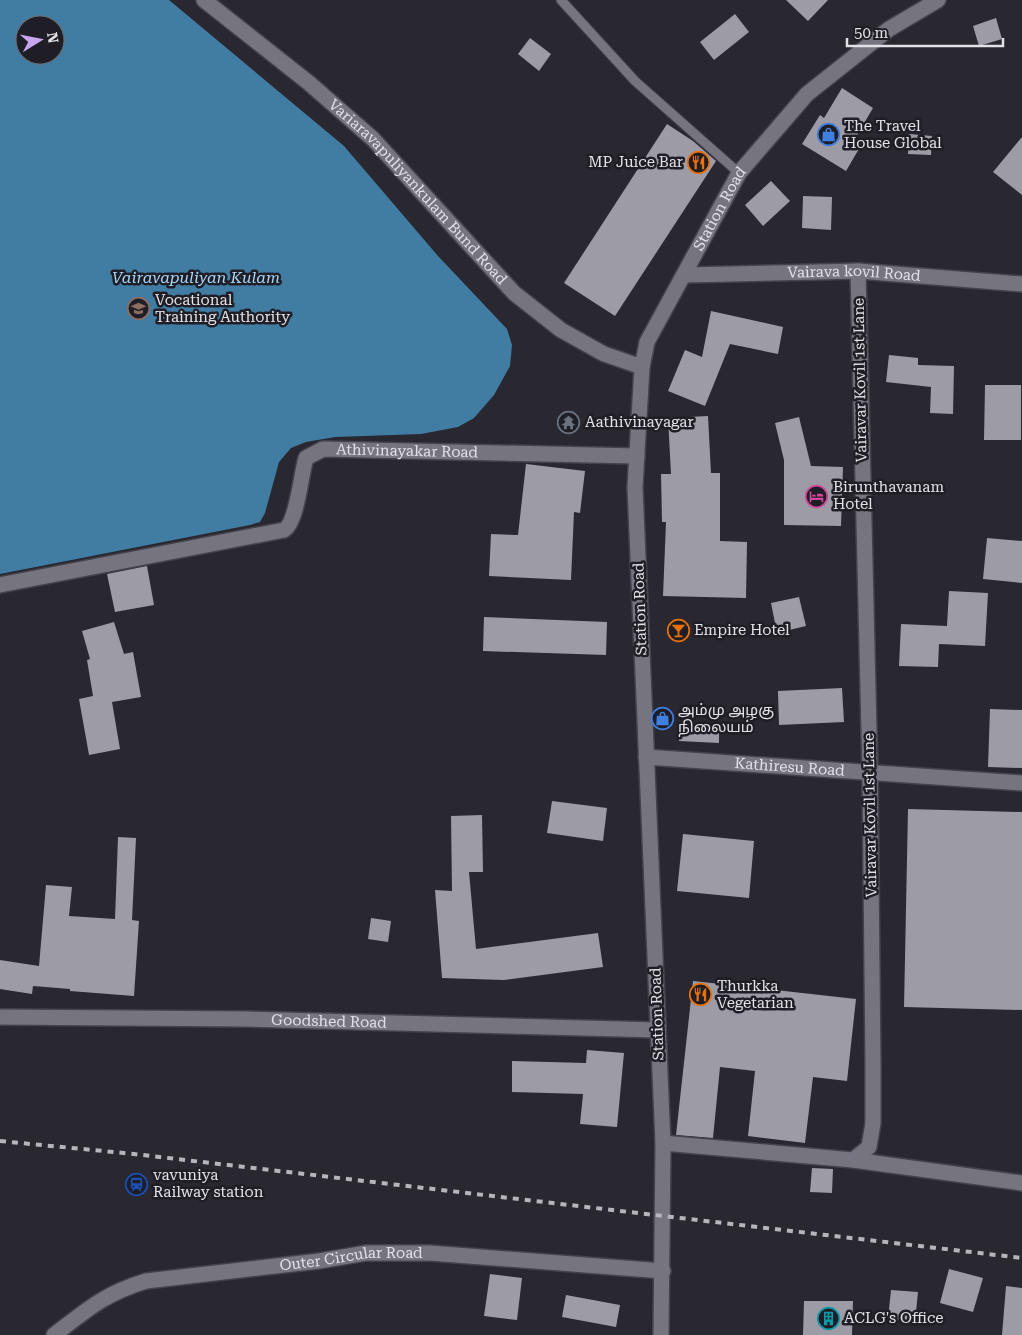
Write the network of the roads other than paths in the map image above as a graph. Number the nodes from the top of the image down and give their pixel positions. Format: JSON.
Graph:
{"nodes":[{"id":1,"x":204,"y":0,"type":"edge"},
{"id":2,"x":562,"y":0,"type":"edge"},
{"id":3,"x":938,"y":0,"type":"edge"},
{"id":4,"x":739,"y":173,"type":"junction"},
{"id":5,"x":858,"y":270,"type":"junction"},
{"id":6,"x":684,"y":275,"type":"junction"},
{"id":7,"x":1022,"y":284,"type":"edge"},
{"id":8,"x":642,"y":367,"type":"junction"},
{"id":9,"x":637,"y":456,"type":"junction"},
{"id":10,"x":0,"y":585,"type":"edge"},
{"id":11,"x":646,"y":757,"type":"junction"},
{"id":12,"x":870,"y":773,"type":"junction"},
{"id":13,"x":1022,"y":783,"type":"edge"},
{"id":14,"x":0,"y":1017,"type":"edge"},
{"id":15,"x":658,"y":1030,"type":"junction"},
{"id":16,"x":663,"y":1143,"type":"junction"},
{"id":17,"x":853,"y":1160,"type":"junction"},
{"id":18,"x":1022,"y":1183,"type":"edge"},
{"id":19,"x":663,"y":1271,"type":"junction"},
{"id":20,"x":54,"y":1335,"type":"edge"},
{"id":21,"x":661,"y":1335,"type":"edge"}],
"edges":[{"from":1,"to":8,"type":"street","name":"Variaravapuliyankulam Bund Road"},
{"from":2,"to":4,"type":"lane"},
{"from":3,"to":4,"type":"street","name":"Station Road"},
{"from":4,"to":6,"type":"street","name":"Station Road"},
{"from":5,"to":6,"type":"street","name":"Vairava kovil Road"},
{"from":5,"to":7,"type":"street","name":"Vairava kovil Road"},
{"from":5,"to":12,"type":"street","name":"Vairavar Kovil 1st Lane"},
{"from":6,"to":8,"type":"street","name":"Station Road"},
{"from":8,"to":9,"type":"street","name":"Station Road"},
{"from":9,"to":10,"type":"street","name":"Athivinayakar Road"},
{"from":9,"to":11,"type":"street","name":"Station Road"},
{"from":11,"to":12,"type":"street","name":"Kathiresu Road"},
{"from":11,"to":15,"type":"street","name":"Station Road"},
{"from":12,"to":13,"type":"street","name":"Kathiresu Road"},
{"from":12,"to":17,"type":"street","name":"Vairavar Kovil 1st Lane"},
{"from":14,"to":15,"type":"street","name":"Goodshed Road"},
{"from":15,"to":16,"type":"street","name":"Station Road"},
{"from":16,"to":17,"type":"street"},
{"from":16,"to":19,"type":"street","name":"Station Road"},
{"from":17,"to":18,"type":"street"},
{"from":19,"to":20,"type":"street","name":"Outer Circular Road"},
{"from":19,"to":21,"type":"street","name":"Station Road"}]}
